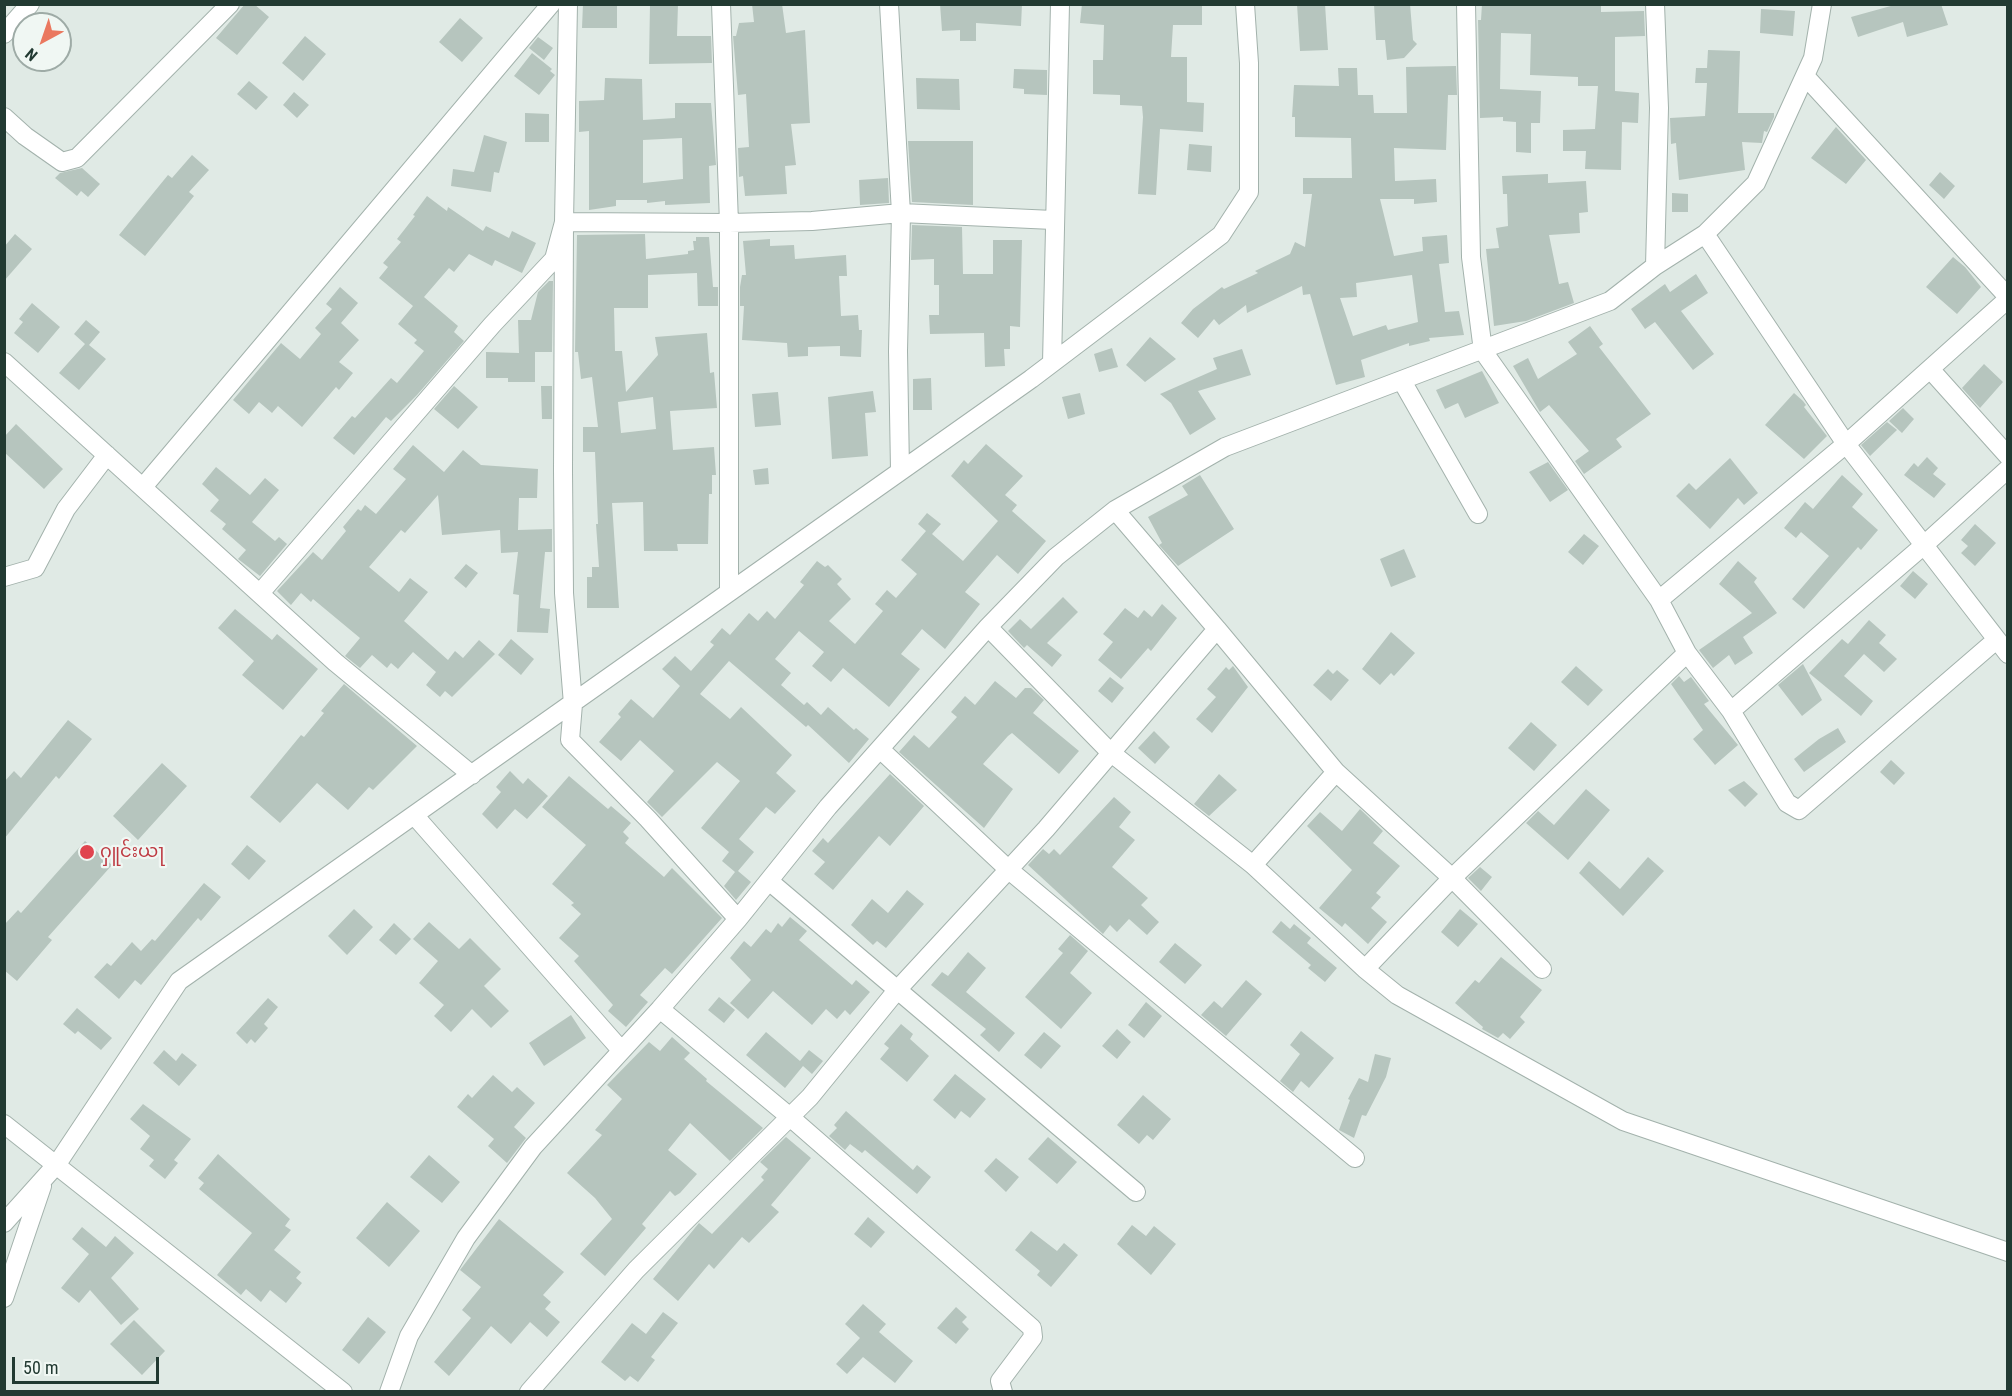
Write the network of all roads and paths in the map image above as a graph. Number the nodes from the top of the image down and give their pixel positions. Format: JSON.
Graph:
{"nodes":[{"id":1,"x":30,"y":4,"type":"edge"},
{"id":2,"x":230,"y":4,"type":"edge"},
{"id":3,"x":551,"y":4,"type":"edge"},
{"id":4,"x":568,"y":4,"type":"edge"},
{"id":5,"x":721,"y":4,"type":"edge"},
{"id":6,"x":889,"y":4,"type":"edge"},
{"id":7,"x":1060,"y":4,"type":"edge"},
{"id":8,"x":1245,"y":4,"type":"edge"},
{"id":9,"x":1466,"y":4,"type":"edge"},
{"id":10,"x":1654,"y":4,"type":"edge"},
{"id":11,"x":1822,"y":4,"type":"edge"},
{"id":12,"x":4,"y":34,"type":"edge"},
{"id":13,"x":1805,"y":76,"type":"junction"},
{"id":14,"x":4,"y":117,"type":"edge"},
{"id":15,"x":901,"y":213,"type":"junction"},
{"id":16,"x":1053,"y":220,"type":"junction"},
{"id":17,"x":564,"y":222,"type":"junction"},
{"id":18,"x":729,"y":223,"type":"junction"},
{"id":19,"x":1705,"y":234,"type":"junction"},
{"id":20,"x":1655,"y":266,"type":"junction"},
{"id":21,"x":2007,"y":298,"type":"edge"},
{"id":22,"x":1483,"y":351,"type":"junction"},
{"id":23,"x":4,"y":362,"type":"edge"},
{"id":24,"x":1052,"y":363,"type":"junction"},
{"id":25,"x":1930,"y":369,"type":"junction"},
{"id":26,"x":1402,"y":381,"type":"junction"},
{"id":27,"x":1846,"y":444,"type":"junction"},
{"id":28,"x":107,"y":455,"type":"junction"},
{"id":29,"x":2007,"y":456,"type":"edge"},
{"id":30,"x":2007,"y":469,"type":"edge"},
{"id":31,"x":900,"y":471,"type":"junction"},
{"id":32,"x":143,"y":488,"type":"junction"},
{"id":33,"x":1115,"y":510,"type":"junction"},
{"id":34,"x":1478,"y":514,"type":"dead end"},
{"id":35,"x":1923,"y":546,"type":"junction"},
{"id":36,"x":4,"y":578,"type":"edge"},
{"id":37,"x":729,"y":591,"type":"junction"},
{"id":38,"x":261,"y":592,"type":"junction"},
{"id":39,"x":1659,"y":600,"type":"junction"},
{"id":40,"x":988,"y":627,"type":"junction"},
{"id":41,"x":1217,"y":629,"type":"junction"},
{"id":42,"x":2001,"y":648,"type":"edge"},
{"id":43,"x":1687,"y":653,"type":"junction"},
{"id":44,"x":573,"y":704,"type":"junction"},
{"id":45,"x":1731,"y":711,"type":"junction"},
{"id":46,"x":881,"y":750,"type":"junction"},
{"id":47,"x":1110,"y":752,"type":"junction"},
{"id":48,"x":1336,"y":772,"type":"junction"},
{"id":49,"x":472,"y":775,"type":"junction"},
{"id":50,"x":414,"y":815,"type":"junction"},
{"id":51,"x":1253,"y":866,"type":"junction"},
{"id":52,"x":1009,"y":870,"type":"junction"},
{"id":53,"x":1452,"y":878,"type":"junction"},
{"id":54,"x":769,"y":881,"type":"junction"},
{"id":55,"x":738,"y":919,"type":"junction"},
{"id":56,"x":1365,"y":969,"type":"junction"},
{"id":57,"x":1542,"y":969,"type":"dead end"},
{"id":58,"x":898,"y":988,"type":"junction"},
{"id":59,"x":660,"y":1009,"type":"junction"},
{"id":60,"x":621,"y":1050,"type":"junction"},
{"id":61,"x":790,"y":1117,"type":"junction"},
{"id":62,"x":4,"y":1124,"type":"edge"},
{"id":63,"x":1355,"y":1158,"type":"dead end"},
{"id":64,"x":51,"y":1170,"type":"junction"},
{"id":65,"x":1136,"y":1192,"type":"dead end"},
{"id":66,"x":4,"y":1223,"type":"edge"},
{"id":67,"x":2007,"y":1252,"type":"edge"},
{"id":68,"x":4,"y":1298,"type":"edge"},
{"id":69,"x":343,"y":1392,"type":"edge"},
{"id":70,"x":389,"y":1392,"type":"edge"},
{"id":71,"x":528,"y":1392,"type":"edge"},
{"id":72,"x":1003,"y":1392,"type":"edge"}],
"edges":[{"from":1,"to":12,"type":"street"},
{"from":2,"to":14,"type":"street"},
{"from":3,"to":32,"type":"street"},
{"from":4,"to":17,"type":"street"},
{"from":5,"to":18,"type":"street"},
{"from":6,"to":15,"type":"street"},
{"from":7,"to":16,"type":"street"},
{"from":8,"to":24,"type":"street"},
{"from":9,"to":22,"type":"street"},
{"from":10,"to":20,"type":"street"},
{"from":11,"to":13,"type":"street"},
{"from":13,"to":19,"type":"street"},
{"from":13,"to":21,"type":"street"},
{"from":15,"to":16,"type":"street"},
{"from":15,"to":18,"type":"street"},
{"from":15,"to":31,"type":"street"},
{"from":16,"to":24,"type":"street"},
{"from":17,"to":18,"type":"street"},
{"from":17,"to":38,"type":"street"},
{"from":17,"to":44,"type":"street"},
{"from":18,"to":37,"type":"street"},
{"from":19,"to":20,"type":"street"},
{"from":19,"to":27,"type":"street"},
{"from":20,"to":22,"type":"street"},
{"from":21,"to":25,"type":"street"},
{"from":22,"to":26,"type":"street"},
{"from":22,"to":39,"type":"street"},
{"from":23,"to":28,"type":"street"},
{"from":24,"to":31,"type":"street"},
{"from":25,"to":27,"type":"street"},
{"from":25,"to":29,"type":"street"},
{"from":26,"to":33,"type":"street"},
{"from":26,"to":34,"type":"street"},
{"from":27,"to":35,"type":"street"},
{"from":27,"to":39,"type":"street"},
{"from":28,"to":32,"type":"street"},
{"from":28,"to":36,"type":"street"},
{"from":30,"to":35,"type":"street"},
{"from":31,"to":37,"type":"street"},
{"from":32,"to":38,"type":"street"},
{"from":33,"to":40,"type":"street"},
{"from":33,"to":41,"type":"street"},
{"from":35,"to":42,"type":"street"},
{"from":35,"to":45,"type":"street"},
{"from":37,"to":44,"type":"street"},
{"from":38,"to":49,"type":"street"},
{"from":39,"to":43,"type":"street"},
{"from":40,"to":46,"type":"street"},
{"from":40,"to":47,"type":"street"},
{"from":41,"to":47,"type":"street"},
{"from":41,"to":48,"type":"street"},
{"from":42,"to":45,"type":"street"},
{"from":43,"to":45,"type":"street"},
{"from":43,"to":53,"type":"street"},
{"from":44,"to":49,"type":"street"},
{"from":44,"to":55,"type":"street"},
{"from":46,"to":52,"type":"street"},
{"from":46,"to":54,"type":"street"},
{"from":47,"to":51,"type":"street"},
{"from":47,"to":52,"type":"street"},
{"from":48,"to":51,"type":"street"},
{"from":48,"to":53,"type":"street"},
{"from":49,"to":50,"type":"street"},
{"from":50,"to":60,"type":"street"},
{"from":50,"to":64,"type":"street"},
{"from":51,"to":56,"type":"street"},
{"from":52,"to":58,"type":"street"},
{"from":52,"to":63,"type":"street"},
{"from":53,"to":56,"type":"street"},
{"from":53,"to":57,"type":"street"},
{"from":54,"to":55,"type":"street"},
{"from":54,"to":58,"type":"street"},
{"from":55,"to":59,"type":"street"},
{"from":56,"to":67,"type":"street"},
{"from":58,"to":61,"type":"street"},
{"from":58,"to":65,"type":"street"},
{"from":59,"to":60,"type":"street"},
{"from":59,"to":61,"type":"street"},
{"from":60,"to":70,"type":"street"},
{"from":61,"to":71,"type":"street"},
{"from":61,"to":72,"type":"street"},
{"from":62,"to":64,"type":"street"},
{"from":64,"to":66,"type":"street"},
{"from":64,"to":68,"type":"street"},
{"from":64,"to":69,"type":"street"}]}
